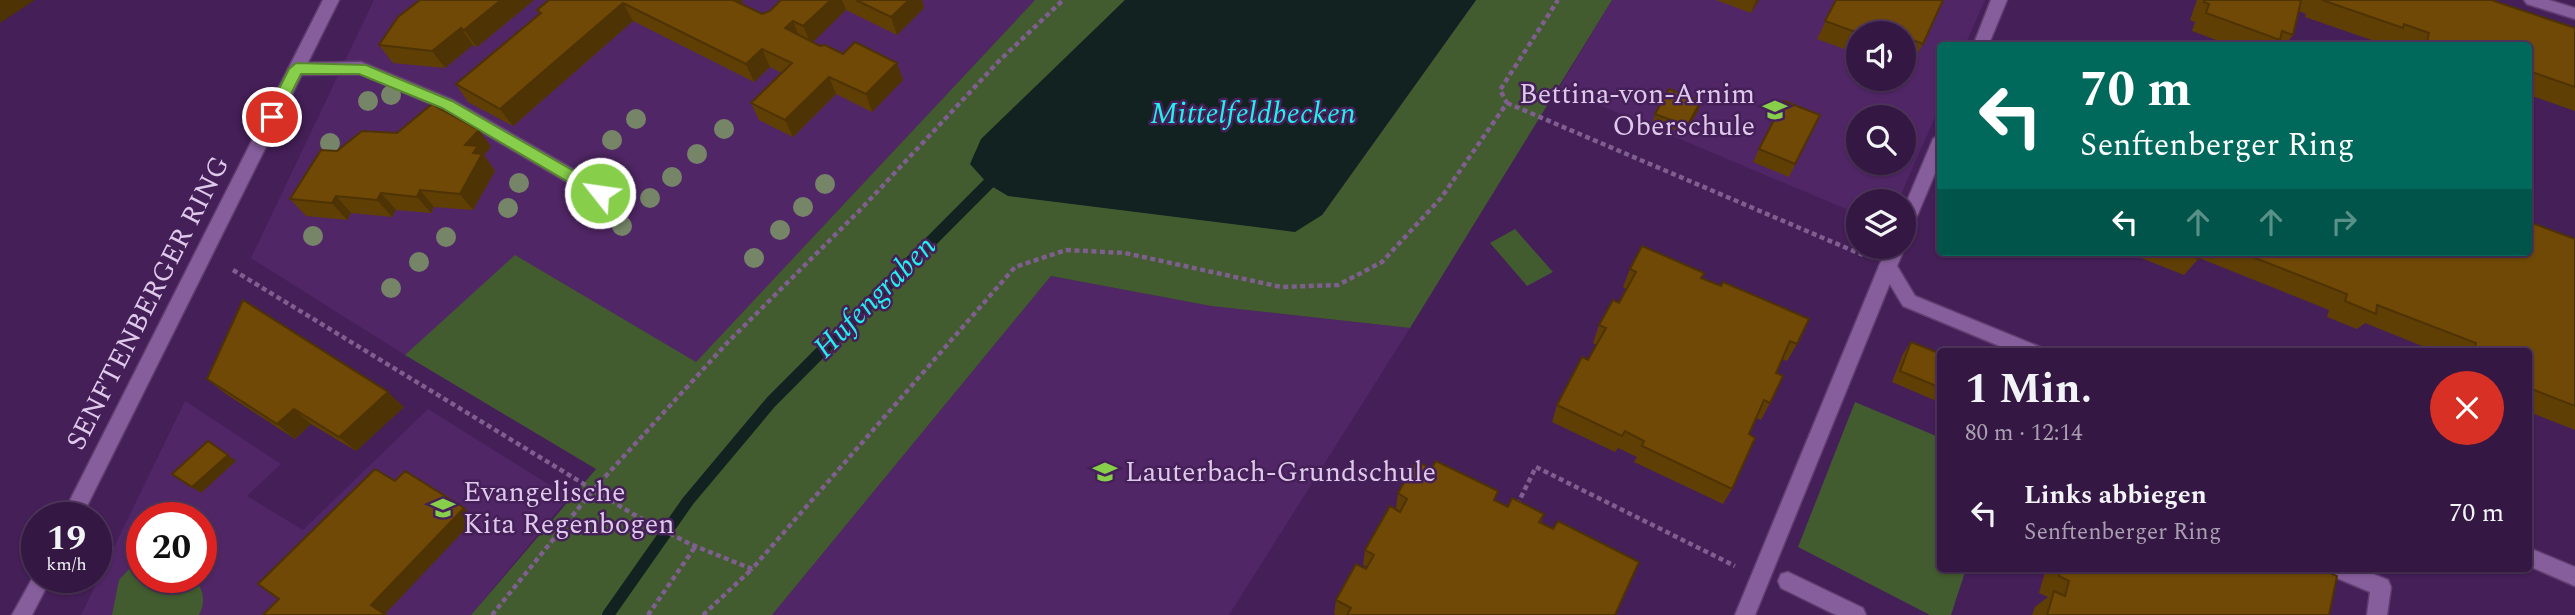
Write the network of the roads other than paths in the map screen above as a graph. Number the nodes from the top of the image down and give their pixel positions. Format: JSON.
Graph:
{"nodes":[{"id":1,"x":331,"y":0,"type":"edge"},
{"id":2,"x":1999,"y":0,"type":"edge"},
{"id":3,"x":2532,"y":0,"type":"edge"},
{"id":4,"x":2575,"y":14,"type":"edge"},
{"id":5,"x":1982,"y":42,"type":"edge"},
{"id":6,"x":296,"y":69,"type":"junction"},
{"id":7,"x":1937,"y":149,"type":"edge"},
{"id":8,"x":600,"y":193,"type":"dead end"},
{"id":9,"x":1916,"y":199,"type":"edge"},
{"id":10,"x":1891,"y":259,"type":"edge"},
{"id":11,"x":1888,"y":266,"type":"junction"},
{"id":12,"x":2024,"y":348,"type":"edge"},
{"id":13,"x":79,"y":502,"type":"edge"},
{"id":14,"x":2532,"y":558,"type":"edge"},
{"id":15,"x":2346,"y":572,"type":"edge"},
{"id":16,"x":2575,"y":577,"type":"edge"},
{"id":17,"x":1788,"y":581,"type":"dead end"},
{"id":18,"x":33,"y":593,"type":"edge"},
{"id":19,"x":22,"y":615,"type":"edge"},
{"id":20,"x":1745,"y":615,"type":"edge"},
{"id":21,"x":1856,"y":615,"type":"edge"},
{"id":22,"x":2377,"y":615,"type":"edge"}],
"edges":[{"from":1,"to":6,"type":"street","name":"SENFTENBERGER RING"},
{"from":2,"to":5,"type":"street"},
{"from":3,"to":4,"type":"street"},
{"from":6,"to":8,"type":"street"},
{"from":6,"to":13,"type":"street","name":"SENFTENBERGER RING"},
{"from":7,"to":9,"type":"street"},
{"from":10,"to":11,"type":"street"},
{"from":11,"to":12,"type":"street"},
{"from":11,"to":20,"type":"street"},
{"from":14,"to":16,"type":"street"},
{"from":15,"to":22,"type":"street"},
{"from":17,"to":21,"type":"street"},
{"from":18,"to":19,"type":"street"}]}
